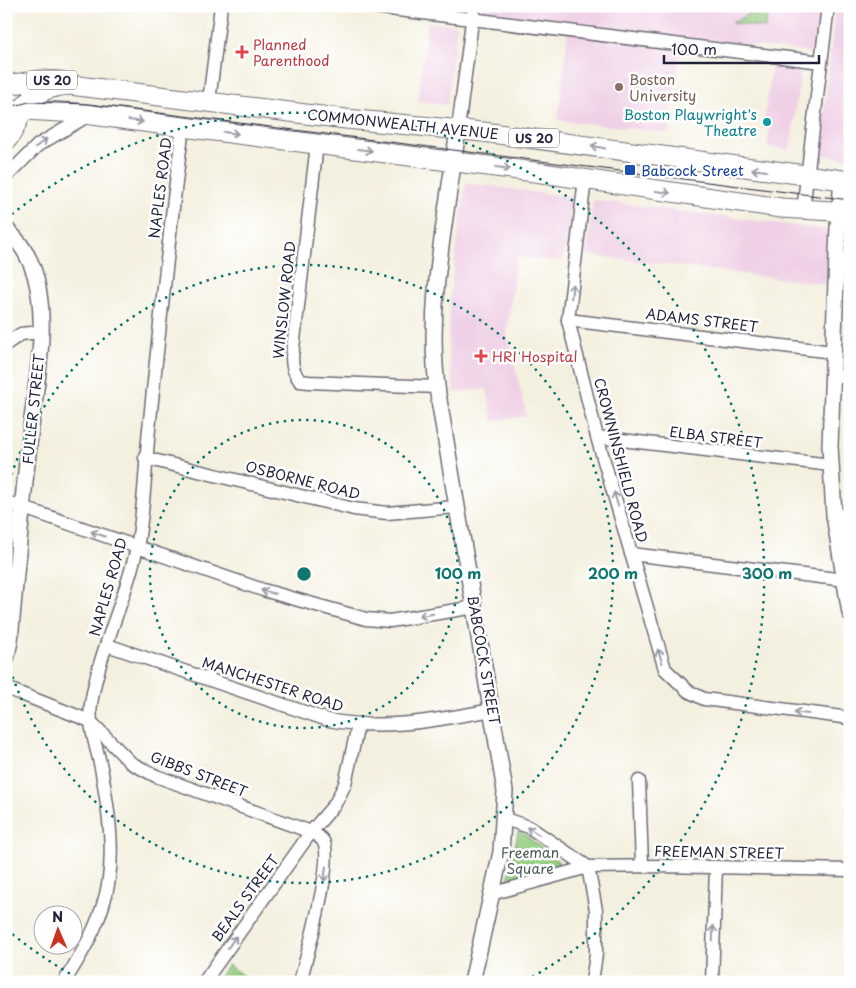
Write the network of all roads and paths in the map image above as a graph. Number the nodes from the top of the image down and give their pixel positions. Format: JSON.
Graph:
{"nodes":[{"id":1,"x":221,"y":6,"type":"edge"},
{"id":2,"x":365,"y":6,"type":"edge"},
{"id":3,"x":474,"y":6,"type":"edge"},
{"id":4,"x":828,"y":6,"type":"edge"},
{"id":5,"x":472,"y":20,"type":"junction"},
{"id":6,"x":821,"y":62,"type":"junction"},
{"id":7,"x":6,"y":85,"type":"edge"},
{"id":8,"x":98,"y":88,"type":"junction"},
{"id":9,"x":209,"y":101,"type":"junction"},
{"id":10,"x":12,"y":106,"type":"edge"},
{"id":11,"x":89,"y":115,"type":"junction"},
{"id":12,"x":6,"y":122,"type":"edge"},
{"id":13,"x":182,"y":127,"type":"junction"},
{"id":14,"x":458,"y":129,"type":"junction"},
{"id":15,"x":6,"y":141,"type":"edge"},
{"id":16,"x":317,"y":144,"type":"junction"},
{"id":17,"x":454,"y":162,"type":"junction"},
{"id":18,"x":807,"y":176,"type":"junction"},
{"id":19,"x":6,"y":177,"type":"edge"},
{"id":20,"x":585,"y":179,"type":"junction"},
{"id":21,"x":846,"y":181,"type":"edge"},
{"id":22,"x":803,"y":210,"type":"junction"},
{"id":23,"x":844,"y":212,"type":"edge"},
{"id":24,"x":6,"y":229,"type":"edge"},
{"id":25,"x":568,"y":320,"type":"junction"},
{"id":26,"x":41,"y":332,"type":"junction"},
{"id":27,"x":6,"y":344,"type":"edge"},
{"id":28,"x":833,"y":352,"type":"junction"},
{"id":29,"x":832,"y":376,"type":"junction"},
{"id":30,"x":850,"y":378,"type":"edge"},
{"id":31,"x":437,"y":387,"type":"junction"},
{"id":32,"x":598,"y":437,"type":"junction"},
{"id":33,"x":145,"y":458,"type":"junction"},
{"id":34,"x":831,"y":465,"type":"junction"},
{"id":35,"x":6,"y":502,"type":"edge"},
{"id":36,"x":22,"y":507,"type":"junction"},
{"id":37,"x":456,"y":507,"type":"junction"},
{"id":38,"x":842,"y":516,"type":"edge"},
{"id":39,"x":136,"y":548,"type":"junction"},
{"id":40,"x":632,"y":554,"type":"junction"},
{"id":41,"x":845,"y":580,"type":"junction"},
{"id":42,"x":474,"y":607,"type":"junction"},
{"id":43,"x":850,"y":613,"type":"edge"},
{"id":44,"x":107,"y":645,"type":"junction"},
{"id":45,"x":6,"y":659,"type":"edge"},
{"id":46,"x":6,"y":688,"type":"edge"},
{"id":47,"x":492,"y":710,"type":"junction"},
{"id":48,"x":850,"y":718,"type":"edge"},
{"id":49,"x":90,"y":721,"type":"junction"},
{"id":50,"x":358,"y":726,"type":"junction"},
{"id":51,"x":640,"y":781,"type":"dead end"},
{"id":52,"x":505,"y":819,"type":"junction"},
{"id":53,"x":311,"y":832,"type":"junction"},
{"id":54,"x":642,"y":866,"type":"junction"},
{"id":55,"x":588,"y":867,"type":"junction"},
{"id":56,"x":716,"y":868,"type":"junction"},
{"id":57,"x":850,"y":870,"type":"edge"},
{"id":58,"x":491,"y":894,"type":"junction"},
{"id":59,"x":64,"y":982,"type":"edge"},
{"id":60,"x":204,"y":982,"type":"edge"},
{"id":61,"x":300,"y":982,"type":"edge"},
{"id":62,"x":472,"y":982,"type":"edge"},
{"id":63,"x":592,"y":982,"type":"edge"},
{"id":64,"x":712,"y":982,"type":"edge"}],
"edges":[{"from":1,"to":9,"type":"street"},
{"from":2,"to":5,"type":"street"},
{"from":3,"to":5,"type":"street"},
{"from":4,"to":6,"type":"street"},
{"from":5,"to":6,"type":"street"},
{"from":5,"to":14,"type":"street"},
{"from":6,"to":18,"type":"street"},
{"from":7,"to":8,"type":"main road","number":"US 20"},
{"from":8,"to":9,"type":"main road","name":"COMMONWEALTH AVENUE","number":"US 20"},
{"from":8,"to":10,"type":"main road","name":"COMMONWEALTH AVENUE"},
{"from":9,"to":14,"type":"main road","name":"COMMONWEALTH AVENUE","number":"US 20"},
{"from":10,"to":11,"type":"main road","name":"COMMONWEALTH AVENUE","number":"US 20"},
{"from":10,"to":12,"type":"main road","name":"COMMONWEALTH AVENUE"},
{"from":10,"to":15,"type":"main road","name":"COMMONWEALTH AVENUE"},
{"from":11,"to":13,"type":"main road","name":"COMMONWEALTH AVENUE","number":"US 20","one_way":true},
{"from":19,"to":11,"type":"street","one_way":true},
{"from":13,"to":16,"type":"main road","name":"COMMONWEALTH AVENUE","number":"US 20","one_way":true},
{"from":13,"to":33,"type":"street","name":"NAPLES ROAD"},
{"from":14,"to":17,"type":"street","name":"BABCOCK STREET"},
{"from":18,"to":14,"type":"main road","name":"COMMONWEALTH AVENUE","number":"US 20","one_way":true},
{"from":16,"to":17,"type":"main road","name":"COMMONWEALTH AVENUE","number":"US 20","one_way":true},
{"from":16,"to":31,"type":"street","name":"WINSLOW ROAD"},
{"from":17,"to":20,"type":"main road","name":"COMMONWEALTH AVENUE","number":"US 20","one_way":true},
{"from":17,"to":31,"type":"street","name":"BABCOCK STREET"},
{"from":18,"to":21,"type":"main road","name":"COMMONWEALTH AVENUE","number":"US 20"},
{"from":18,"to":22,"type":"street"},
{"from":20,"to":22,"type":"main road","name":"COMMONWEALTH AVENUE","number":"US 20","one_way":true},
{"from":25,"to":20,"type":"street","name":"CROWNINSHIELD ROAD","one_way":true},
{"from":21,"to":23,"type":"street"},
{"from":22,"to":23,"type":"main road","name":"COMMONWEALTH AVENUE","number":"US 20"},
{"from":23,"to":28,"type":"street"},
{"from":24,"to":26,"type":"street","name":"FULLER STREET"},
{"from":25,"to":28,"type":"street","name":"ADAMS STREET"},
{"from":25,"to":32,"type":"street","name":"CROWNINSHIELD ROAD"},
{"from":26,"to":27,"type":"street"},
{"from":26,"to":36,"type":"street","name":"FULLER STREET"},
{"from":28,"to":29,"type":"street"},
{"from":29,"to":30,"type":"street"},
{"from":29,"to":34,"type":"street"},
{"from":31,"to":37,"type":"street","name":"BABCOCK STREET"},
{"from":32,"to":34,"type":"street","name":"ELBA STREET"},
{"from":40,"to":32,"type":"street","name":"CROWNINSHIELD ROAD","one_way":true},
{"from":33,"to":37,"type":"street","name":"OSBORNE ROAD"},
{"from":33,"to":39,"type":"street","name":"NAPLES ROAD"},
{"from":34,"to":38,"type":"street"},
{"from":35,"to":36,"type":"street"},
{"from":39,"to":36,"type":"street","one_way":true},
{"from":36,"to":45,"type":"street","name":"FULLER STREET"},
{"from":37,"to":42,"type":"street","name":"BABCOCK STREET"},
{"from":38,"to":41,"type":"street"},
{"from":42,"to":39,"type":"street","one_way":true},
{"from":39,"to":44,"type":"street","name":"NAPLES ROAD"},
{"from":40,"to":41,"type":"street"},
{"from":48,"to":40,"type":"street","name":"CROWNINSHIELD ROAD","one_way":true},
{"from":41,"to":43,"type":"street"},
{"from":42,"to":47,"type":"street","name":"BABCOCK STREET"},
{"from":44,"to":49,"type":"street","name":"NAPLES ROAD"},
{"from":44,"to":50,"type":"street","name":"MANCHESTER ROAD"},
{"from":46,"to":49,"type":"street","name":"GIBBS STREET"},
{"from":47,"to":50,"type":"street","name":"MANCHESTER ROAD"},
{"from":47,"to":52,"type":"street","name":"BABCOCK STREET"},
{"from":49,"to":53,"type":"street","name":"GIBBS STREET"},
{"from":49,"to":59,"type":"street","name":"NAPLES ROAD"},
{"from":50,"to":53,"type":"street","name":"BEALS STREET"},
{"from":51,"to":54,"type":"street"},
{"from":55,"to":52,"type":"street","one_way":true},
{"from":52,"to":58,"type":"street","name":"BABCOCK STREET"},
{"from":60,"to":53,"type":"street","name":"BEALS STREET","one_way":true},
{"from":53,"to":61,"type":"street","one_way":true},
{"from":54,"to":55,"type":"street","name":"FREEMAN STREET"},
{"from":54,"to":56,"type":"street","name":"FREEMAN STREET"},
{"from":55,"to":58,"type":"street","name":"FREEMAN STREET"},
{"from":55,"to":63,"type":"street"},
{"from":56,"to":57,"type":"street","name":"FREEMAN STREET"},
{"from":64,"to":56,"type":"street","one_way":true},
{"from":58,"to":62,"type":"street","name":"BABCOCK STREET"}]}
